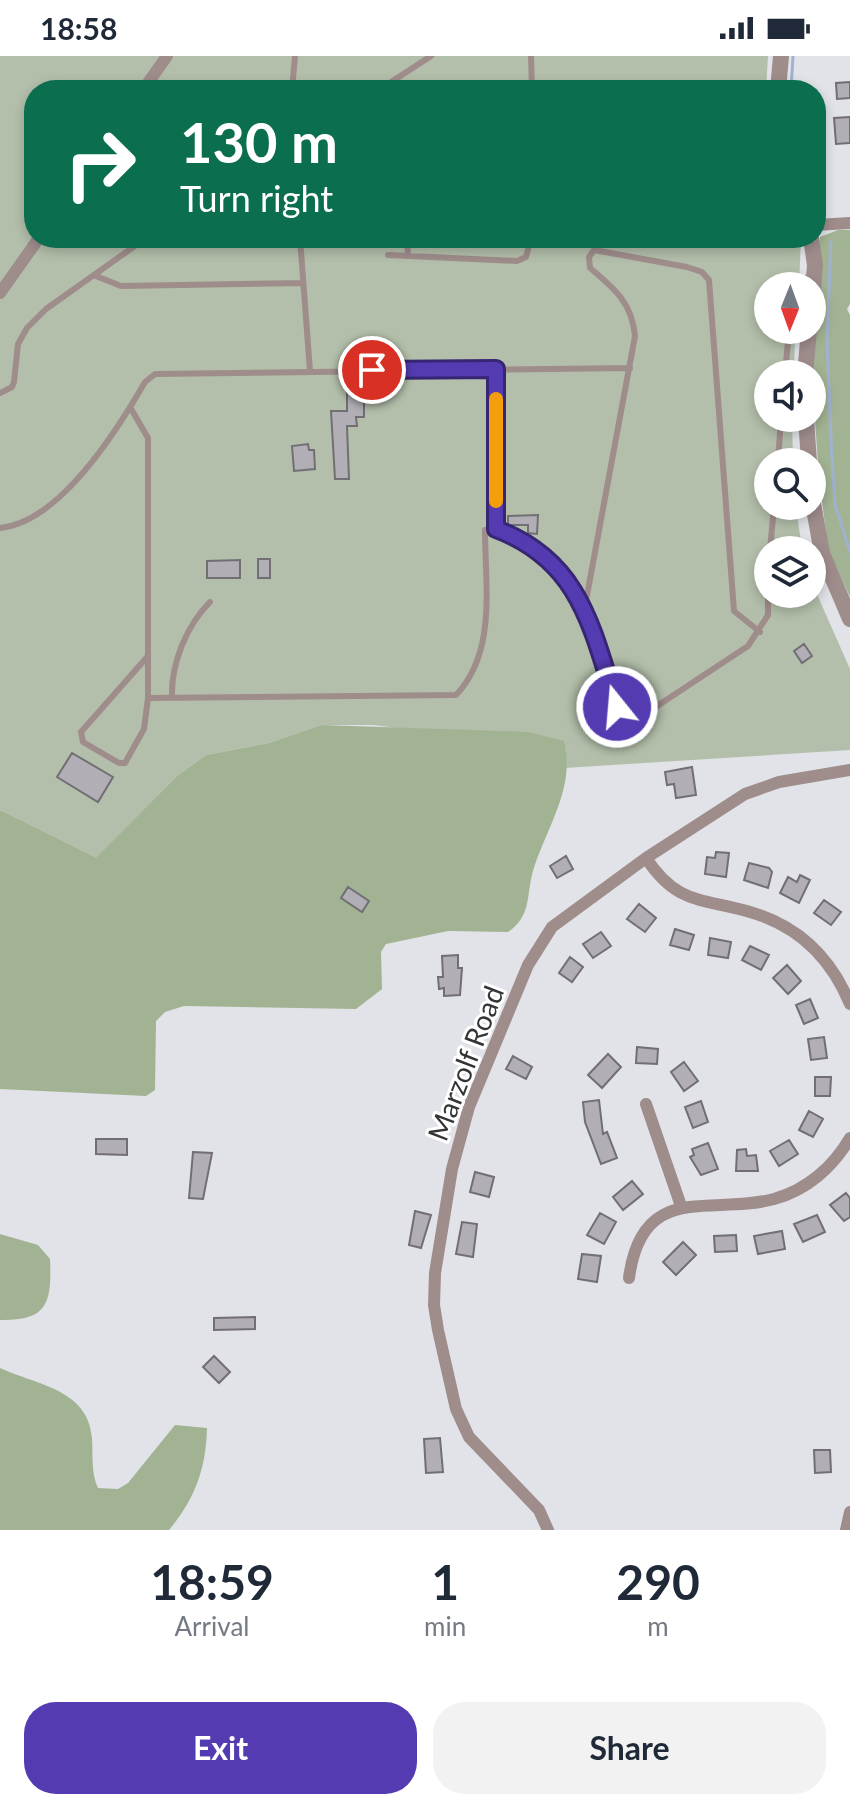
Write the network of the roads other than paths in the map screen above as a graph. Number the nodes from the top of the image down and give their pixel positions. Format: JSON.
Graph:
{"nodes":[{"id":1,"x":167,"y":56,"type":"edge"},
{"id":2,"x":295,"y":56,"type":"edge"},
{"id":3,"x":431,"y":56,"type":"edge"},
{"id":4,"x":531,"y":56,"type":"edge"},
{"id":5,"x":781,"y":56,"type":"edge"},
{"id":6,"x":150,"y":80,"type":"edge"},
{"id":7,"x":293,"y":80,"type":"edge"},
{"id":8,"x":394,"y":80,"type":"edge"},
{"id":9,"x":532,"y":80,"type":"edge"},
{"id":10,"x":779,"y":80,"type":"edge"},
{"id":11,"x":850,"y":223,"type":"edge"},
{"id":12,"x":826,"y":224,"type":"edge"},
{"id":13,"x":32,"y":248,"type":"edge"},
{"id":14,"x":133,"y":248,"type":"edge"},
{"id":15,"x":301,"y":248,"type":"edge"},
{"id":16,"x":408,"y":248,"type":"edge"},
{"id":17,"x":528,"y":248,"type":"edge"},
{"id":18,"x":812,"y":248,"type":"edge"},
{"id":19,"x":388,"y":255,"type":"dead end"},
{"id":20,"x":408,"y":255,"type":"junction"},
{"id":21,"x":814,"y":272,"type":"edge"},
{"id":22,"x":96,"y":276,"type":"junction"},
{"id":23,"x":303,"y":283,"type":"junction"},
{"id":24,"x":0,"y":293,"type":"edge"},
{"id":25,"x":630,"y":368,"type":"junction"},
{"id":26,"x":496,"y":369,"type":"junction"},
{"id":27,"x":310,"y":371,"type":"junction"},
{"id":28,"x":0,"y":393,"type":"edge"},
{"id":29,"x":130,"y":407,"type":"junction"},
{"id":30,"x":816,"y":520,"type":"edge"},
{"id":31,"x":0,"y":528,"type":"edge"},
{"id":32,"x":496,"y":529,"type":"junction"},
{"id":33,"x":210,"y":602,"type":"dead end"},
{"id":34,"x":585,"y":606,"type":"junction"},
{"id":35,"x":768,"y":608,"type":"edge"},
{"id":36,"x":850,"y":619,"type":"edge"},
{"id":37,"x":760,"y":632,"type":"junction"},
{"id":38,"x":148,"y":656,"type":"junction"},
{"id":39,"x":172,"y":697,"type":"junction"},
{"id":40,"x":148,"y":698,"type":"junction"},
{"id":41,"x":850,"y":770,"type":"edge"},
{"id":42,"x":646,"y":858,"type":"junction"},
{"id":43,"x":850,"y":1004,"type":"edge"},
{"id":44,"x":646,"y":1104,"type":"dead end"},
{"id":45,"x":850,"y":1138,"type":"edge"},
{"id":46,"x":681,"y":1206,"type":"junction"},
{"id":47,"x":629,"y":1278,"type":"dead end"},
{"id":48,"x":850,"y":1512,"type":"edge"},
{"id":49,"x":548,"y":1530,"type":"edge"},
{"id":50,"x":846,"y":1530,"type":"edge"}],
"edges":[{"from":1,"to":6,"type":"street"},
{"from":2,"to":7,"type":"lane"},
{"from":3,"to":8,"type":"lane"},
{"from":4,"to":9,"type":"lane"},
{"from":5,"to":10,"type":"street"},
{"from":11,"to":12,"type":"street"},
{"from":13,"to":24,"type":"street"},
{"from":14,"to":22,"type":"lane"},
{"from":15,"to":23,"type":"lane"},
{"from":16,"to":20,"type":"lane"},
{"from":17,"to":20,"type":"lane"},
{"from":18,"to":21,"type":"street"},
{"from":19,"to":20,"type":"lane"},
{"from":22,"to":23,"type":"lane"},
{"from":22,"to":28,"type":"lane"},
{"from":23,"to":27,"type":"lane"},
{"from":25,"to":26,"type":"lane"},
{"from":25,"to":34,"type":"lane"},
{"from":25,"to":37,"type":"lane"},
{"from":26,"to":27,"type":"lane"},
{"from":26,"to":32,"type":"lane"},
{"from":27,"to":29,"type":"lane"},
{"from":29,"to":31,"type":"lane"},
{"from":29,"to":38,"type":"lane"},
{"from":30,"to":36,"type":"street"},
{"from":32,"to":34,"type":"lane"},
{"from":32,"to":39,"type":"lane"},
{"from":33,"to":39,"type":"lane"},
{"from":34,"to":37,"type":"lane"},
{"from":35,"to":37,"type":"lane"},
{"from":38,"to":40,"type":"lane"},
{"from":38,"to":40,"type":"lane"},
{"from":39,"to":40,"type":"lane"},
{"from":41,"to":42,"type":"street","name":"Marzolf Road"},
{"from":42,"to":43,"type":"street"},
{"from":42,"to":49,"type":"street","name":"Marzolf Road"},
{"from":44,"to":46,"type":"street"},
{"from":45,"to":46,"type":"street"},
{"from":46,"to":47,"type":"street"},
{"from":48,"to":50,"type":"street"}]}
